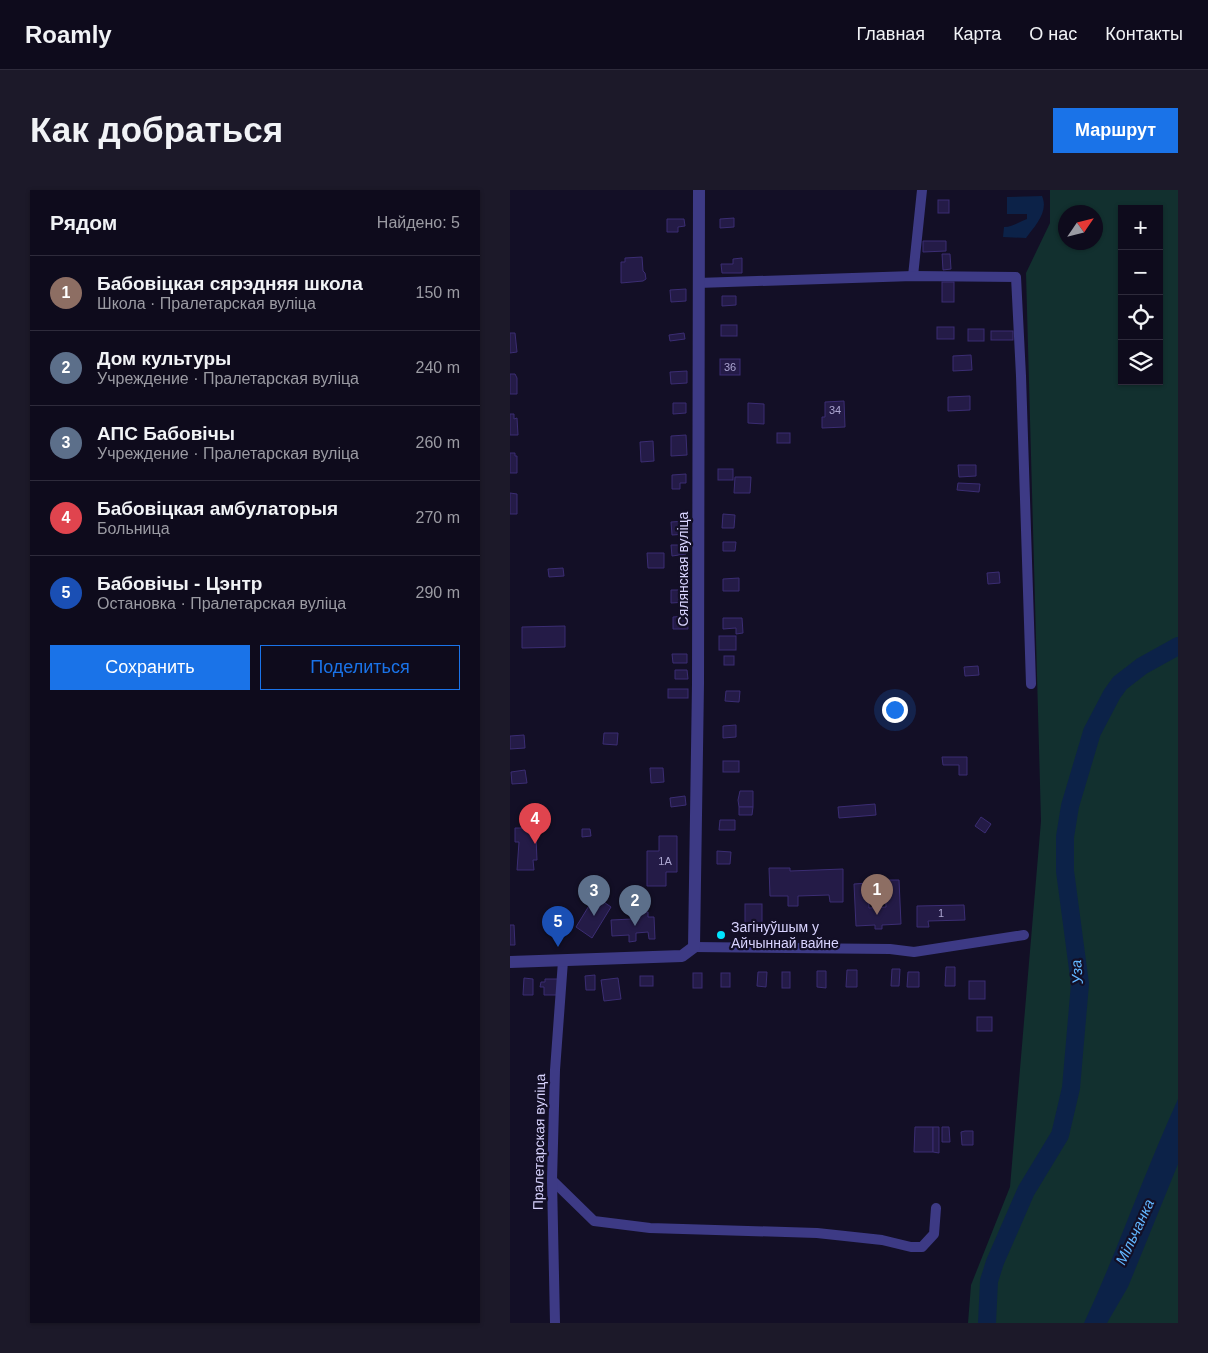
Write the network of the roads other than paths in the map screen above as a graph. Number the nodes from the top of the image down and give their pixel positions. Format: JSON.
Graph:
{"nodes":[{"id":1,"x":699,"y":190,"type":"edge"},
{"id":2,"x":922,"y":190,"type":"edge"},
{"id":3,"x":913,"y":276,"type":"junction"},
{"id":4,"x":698,"y":283,"type":"junction"},
{"id":5,"x":1031,"y":684,"type":"dead end"},
{"id":6,"x":1024,"y":935,"type":"dead end"},
{"id":7,"x":694,"y":947,"type":"junction"},
{"id":8,"x":563,"y":961,"type":"junction"},
{"id":9,"x":510,"y":962,"type":"edge"},
{"id":10,"x":552,"y":1180,"type":"junction"},
{"id":11,"x":936,"y":1208,"type":"dead end"},
{"id":12,"x":555,"y":1323,"type":"edge"}],
"edges":[{"from":1,"to":4,"type":"street","name":"Сялянская вуліца"},
{"from":2,"to":3,"type":"street"},
{"from":3,"to":4,"type":"street"},
{"from":3,"to":5,"type":"street"},
{"from":4,"to":7,"type":"street","name":"Сялянская вуліца"},
{"from":6,"to":7,"type":"street"},
{"from":7,"to":8,"type":"street"},
{"from":8,"to":9,"type":"street"},
{"from":8,"to":10,"type":"street","name":"Пралетарская вуліца"},
{"from":10,"to":11,"type":"street"},
{"from":10,"to":12,"type":"street","name":"Пралетарская вуліца"}]}
